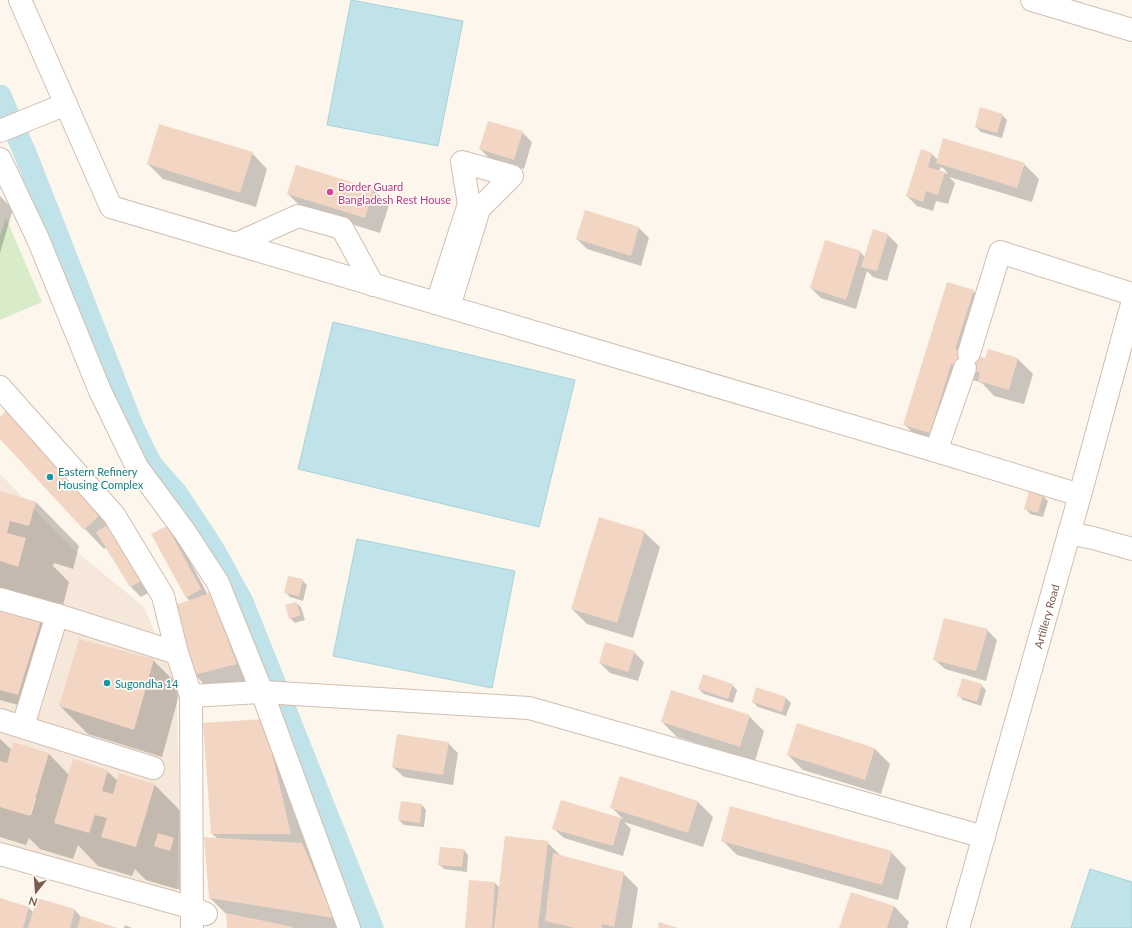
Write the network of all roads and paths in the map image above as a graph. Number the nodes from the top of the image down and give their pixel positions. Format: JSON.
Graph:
{"nodes":[{"id":1,"x":20,"y":0,"type":"edge"},
{"id":2,"x":1032,"y":0,"type":"edge"},
{"id":3,"x":1132,"y":30,"type":"edge"},
{"id":4,"x":66,"y":104,"type":"junction"},
{"id":5,"x":0,"y":131,"type":"edge"},
{"id":6,"x":0,"y":158,"type":"edge"},
{"id":7,"x":236,"y":244,"type":"junction"},
{"id":8,"x":373,"y":285,"type":"junction"},
{"id":9,"x":1132,"y":294,"type":"edge"},
{"id":10,"x":1132,"y":304,"type":"edge"},
{"id":11,"x":443,"y":305,"type":"junction"},
{"id":12,"x":2,"y":392,"type":"edge"},
{"id":13,"x":936,"y":451,"type":"junction"},
{"id":14,"x":1080,"y":495,"type":"junction"},
{"id":15,"x":1069,"y":533,"type":"junction"},
{"id":16,"x":1132,"y":549,"type":"edge"},
{"id":17,"x":0,"y":599,"type":"edge"},
{"id":18,"x":57,"y":615,"type":"junction"},
{"id":19,"x":177,"y":653,"type":"junction"},
{"id":20,"x":263,"y":692,"type":"junction"},
{"id":21,"x":192,"y":696,"type":"junction"},
{"id":22,"x":0,"y":720,"type":"edge"},
{"id":23,"x":23,"y":726,"type":"junction"},
{"id":24,"x":153,"y":768,"type":"dead end"},
{"id":25,"x":984,"y":837,"type":"junction"},
{"id":26,"x":0,"y":854,"type":"edge"},
{"id":27,"x":192,"y":918,"type":"edge"},
{"id":28,"x":206,"y":928,"type":"edge"},
{"id":29,"x":349,"y":928,"type":"edge"},
{"id":30,"x":958,"y":928,"type":"edge"}],
"edges":[{"from":1,"to":4,"type":"street"},
{"from":2,"to":3,"type":"street"},
{"from":4,"to":5,"type":"street"},
{"from":4,"to":7,"type":"street"},
{"from":6,"to":20,"type":"street"},
{"from":7,"to":8,"type":"street"},
{"from":7,"to":8,"type":"street"},
{"from":8,"to":11,"type":"street"},
{"from":9,"to":13,"type":"street"},
{"from":10,"to":14,"type":"street","name":"Artillery Road"},
{"from":11,"to":11,"type":"street"},
{"from":11,"to":13,"type":"street"},
{"from":12,"to":19,"type":"street"},
{"from":13,"to":14,"type":"street"},
{"from":14,"to":15,"type":"street","name":"Artillery Road"},
{"from":15,"to":16,"type":"street"},
{"from":15,"to":25,"type":"street","name":"Artillery Road"},
{"from":17,"to":18,"type":"street"},
{"from":18,"to":19,"type":"street"},
{"from":18,"to":23,"type":"street"},
{"from":19,"to":21,"type":"street"},
{"from":20,"to":21,"type":"street"},
{"from":20,"to":25,"type":"street"},
{"from":20,"to":29,"type":"street"},
{"from":21,"to":27,"type":"street"},
{"from":22,"to":23,"type":"street"},
{"from":23,"to":24,"type":"street"},
{"from":25,"to":30,"type":"street","name":"Artillery Road"},
{"from":26,"to":27,"type":"street"},
{"from":27,"to":28,"type":"street"}]}
